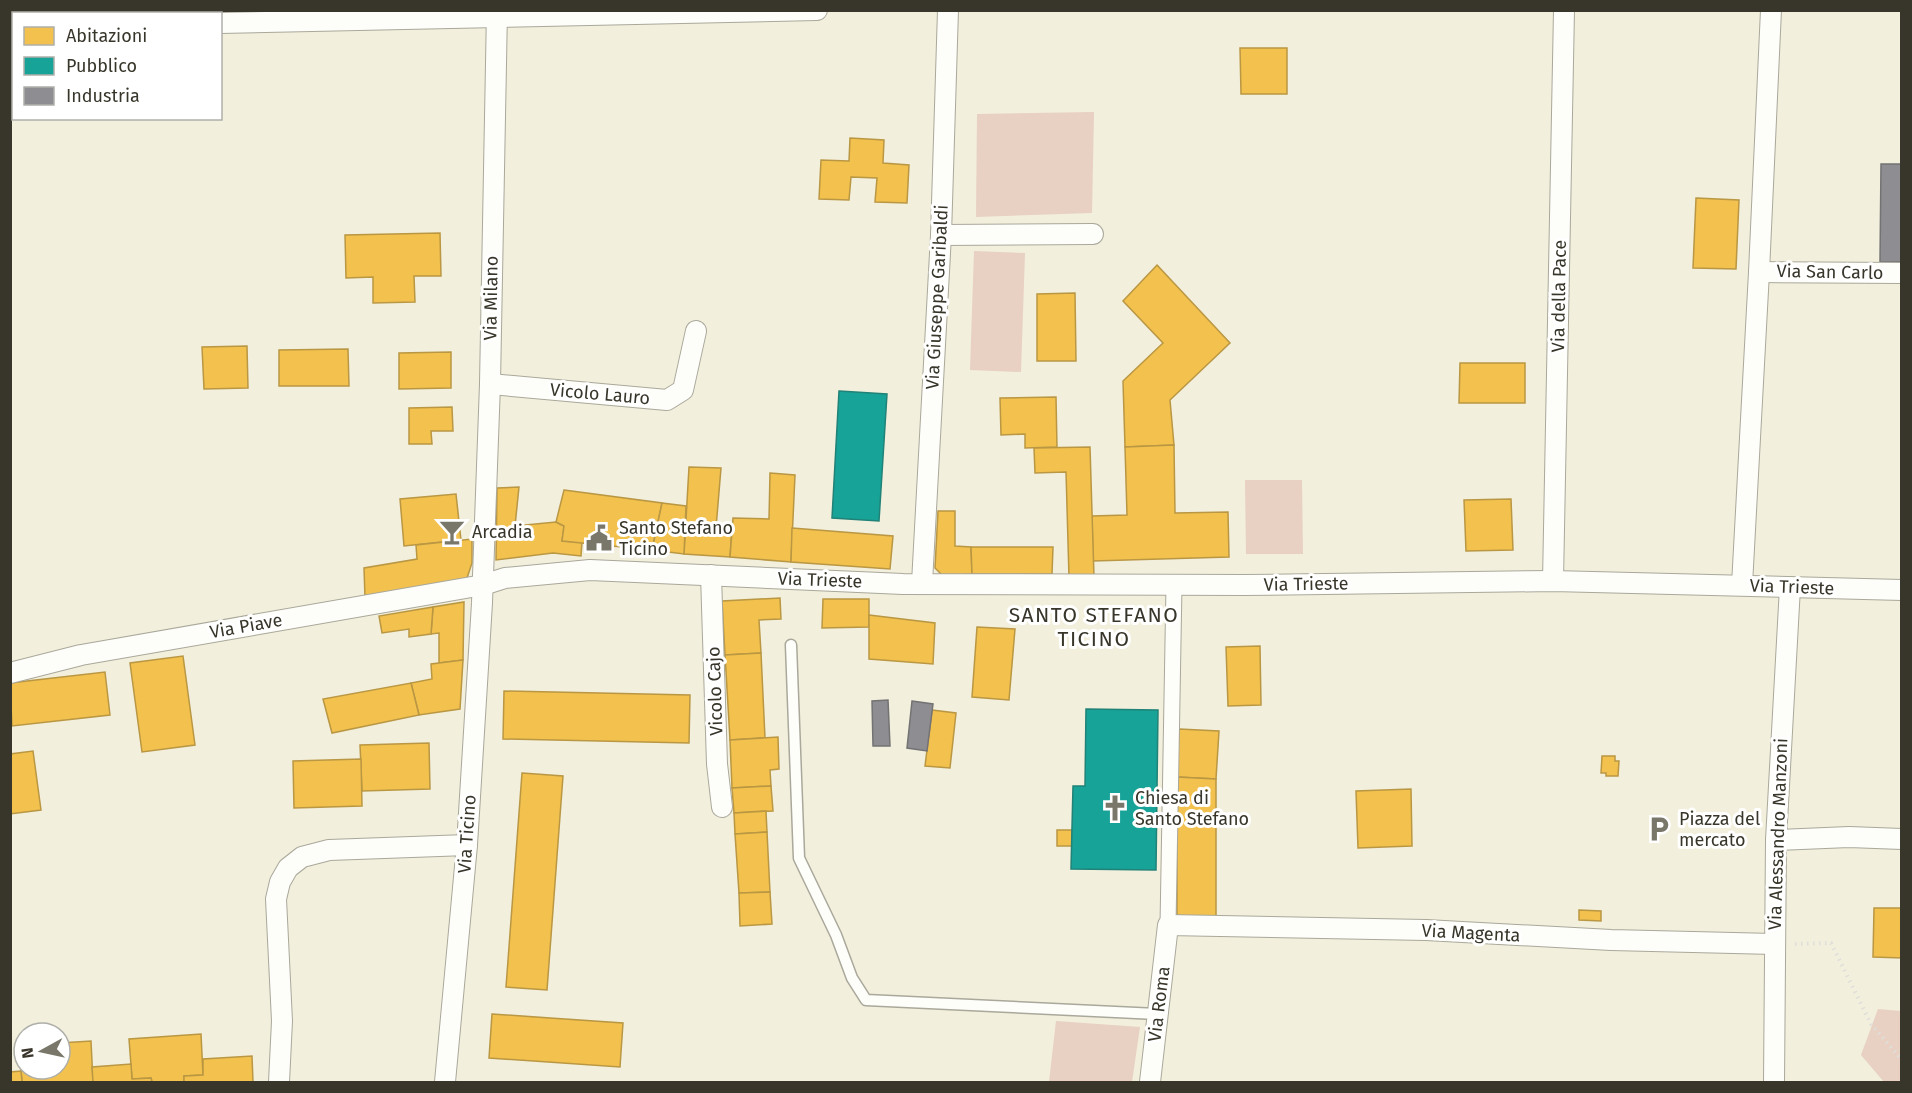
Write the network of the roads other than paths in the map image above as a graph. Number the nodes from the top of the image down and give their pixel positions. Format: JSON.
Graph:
{"nodes":[{"id":1,"x":817,"y":10,"type":"edge"},
{"id":2,"x":948,"y":10,"type":"edge"},
{"id":3,"x":1564,"y":10,"type":"edge"},
{"id":4,"x":1771,"y":10,"type":"edge"},
{"id":5,"x":726,"y":11,"type":"edge"},
{"id":6,"x":497,"y":13,"type":"edge"},
{"id":7,"x":222,"y":23,"type":"edge"},
{"id":8,"x":1093,"y":234,"type":"dead end"},
{"id":9,"x":941,"y":235,"type":"junction"},
{"id":10,"x":1759,"y":272,"type":"junction"},
{"id":11,"x":1902,"y":273,"type":"edge"},
{"id":12,"x":696,"y":331,"type":"dead end"},
{"id":13,"x":490,"y":384,"type":"junction"},
{"id":14,"x":711,"y":575,"type":"junction"},
{"id":15,"x":1553,"y":582,"type":"junction"},
{"id":16,"x":922,"y":583,"type":"junction"},
{"id":17,"x":483,"y":585,"type":"junction"},
{"id":18,"x":1174,"y":585,"type":"junction"},
{"id":19,"x":1742,"y":585,"type":"junction"},
{"id":20,"x":1790,"y":586,"type":"junction"},
{"id":21,"x":1902,"y":590,"type":"edge"},
{"id":22,"x":791,"y":645,"type":"dead end"},
{"id":23,"x":10,"y":673,"type":"edge"},
{"id":24,"x":722,"y":807,"type":"dead end"},
{"id":25,"x":1902,"y":839,"type":"edge"},
{"id":26,"x":1776,"y":840,"type":"junction"},
{"id":27,"x":467,"y":845,"type":"junction"},
{"id":28,"x":1168,"y":925,"type":"junction"},
{"id":29,"x":1774,"y":944,"type":"junction"},
{"id":30,"x":1157,"y":1014,"type":"junction"},
{"id":31,"x":279,"y":1083,"type":"edge"},
{"id":32,"x":445,"y":1083,"type":"edge"},
{"id":33,"x":1150,"y":1083,"type":"edge"},
{"id":34,"x":1774,"y":1083,"type":"edge"}],
"edges":[{"from":1,"to":5,"type":"street"},
{"from":2,"to":9,"type":"street","name":"Via Giuseppe Garibaldi"},
{"from":3,"to":15,"type":"street","name":"Via della Pace"},
{"from":4,"to":10,"type":"street"},
{"from":5,"to":6,"type":"street"},
{"from":6,"to":7,"type":"street"},
{"from":6,"to":13,"type":"street","name":"Via Milano"},
{"from":8,"to":9,"type":"street"},
{"from":9,"to":16,"type":"street","name":"Via Giuseppe Garibaldi"},
{"from":10,"to":11,"type":"street","name":"Via San Carlo"},
{"from":10,"to":19,"type":"street"},
{"from":12,"to":13,"type":"street","name":"Vicolo Lauro"},
{"from":13,"to":17,"type":"street","name":"Via Milano"},
{"from":14,"to":16,"type":"street","name":"Via Trieste"},
{"from":14,"to":17,"type":"street","name":"Via Trieste"},
{"from":14,"to":24,"type":"street","name":"Vicolo Cajo"},
{"from":15,"to":18,"type":"street","name":"Via Trieste"},
{"from":15,"to":19,"type":"street","name":"Via Trieste"},
{"from":16,"to":18,"type":"street","name":"Via Trieste"},
{"from":17,"to":23,"type":"street","name":"Via Piave"},
{"from":17,"to":27,"type":"street","name":"Via Ticino"},
{"from":18,"to":28,"type":"street"},
{"from":19,"to":20,"type":"street","name":"Via Trieste"},
{"from":20,"to":21,"type":"street","name":"Via Trieste"},
{"from":20,"to":26,"type":"street","name":"Via Alessandro Manzoni"},
{"from":22,"to":30,"type":"lane"},
{"from":25,"to":26,"type":"street"},
{"from":26,"to":29,"type":"street","name":"Via Alessandro Manzoni"},
{"from":27,"to":31,"type":"street"},
{"from":27,"to":32,"type":"street","name":"Via Ticino"},
{"from":28,"to":29,"type":"street","name":"Via Magenta"},
{"from":28,"to":30,"type":"street","name":"Via Roma"},
{"from":29,"to":34,"type":"street","name":"Via Alessandro Manzoni"},
{"from":30,"to":33,"type":"street","name":"Via Roma"}]}
